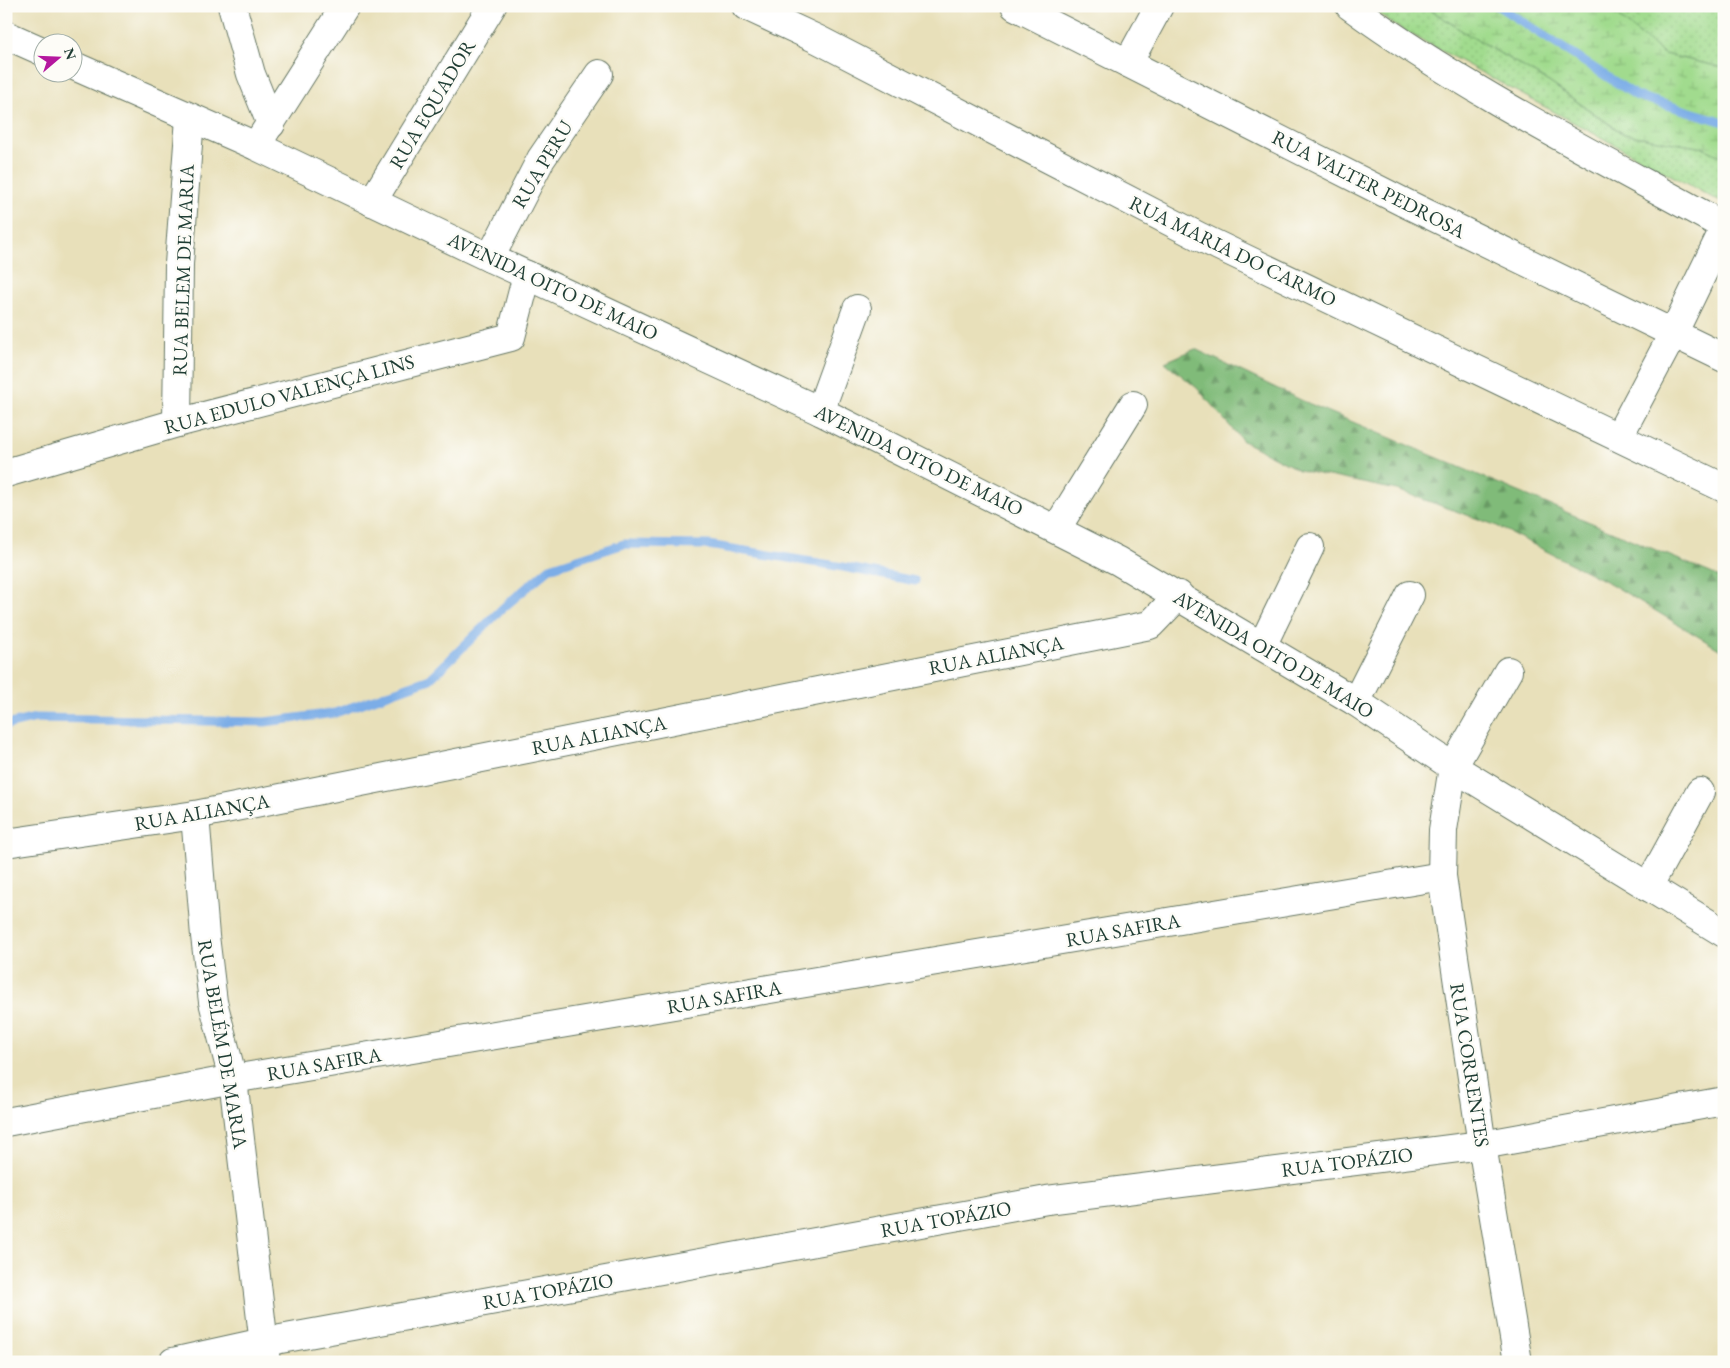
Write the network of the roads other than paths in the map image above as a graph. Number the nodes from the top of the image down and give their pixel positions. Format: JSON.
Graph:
{"nodes":[{"id":1,"x":232,"y":6,"type":"edge"},
{"id":2,"x":345,"y":6,"type":"edge"},
{"id":3,"x":492,"y":6,"type":"edge"},
{"id":4,"x":746,"y":6,"type":"edge"},
{"id":5,"x":1015,"y":6,"type":"edge"},
{"id":6,"x":1159,"y":6,"type":"edge"},
{"id":7,"x":1350,"y":6,"type":"edge"},
{"id":8,"x":6,"y":35,"type":"edge"},
{"id":9,"x":32,"y":47,"type":"edge"},
{"id":10,"x":1128,"y":63,"type":"junction"},
{"id":11,"x":82,"y":69,"type":"edge"},
{"id":12,"x":599,"y":74,"type":"dead end"},
{"id":13,"x":190,"y":118,"type":"junction"},
{"id":14,"x":271,"y":124,"type":"junction"},
{"id":15,"x":256,"y":146,"type":"junction"},
{"id":16,"x":372,"y":202,"type":"junction"},
{"id":17,"x":1724,"y":227,"type":"edge"},
{"id":18,"x":490,"y":258,"type":"junction"},
{"id":19,"x":527,"y":274,"type":"junction"},
{"id":20,"x":857,"y":309,"type":"dead end"},
{"id":21,"x":1674,"y":334,"type":"junction"},
{"id":22,"x":1724,"y":358,"type":"edge"},
{"id":23,"x":1133,"y":406,"type":"dead end"},
{"id":24,"x":820,"y":411,"type":"junction"},
{"id":25,"x":177,"y":423,"type":"junction"},
{"id":26,"x":1619,"y":436,"type":"junction"},
{"id":27,"x":6,"y":473,"type":"edge"},
{"id":28,"x":1724,"y":488,"type":"edge"},
{"id":29,"x":1056,"y":528,"type":"junction"},
{"id":30,"x":1310,"y":547,"type":"dead end"},
{"id":31,"x":1179,"y":595,"type":"junction"},
{"id":32,"x":1410,"y":595,"type":"dead end"},
{"id":33,"x":1262,"y":646,"type":"junction"},
{"id":34,"x":1508,"y":670,"type":"dead end"},
{"id":35,"x":1356,"y":702,"type":"junction"},
{"id":36,"x":1453,"y":767,"type":"junction"},
{"id":37,"x":1700,"y":792,"type":"dead end"},
{"id":38,"x":195,"y":816,"type":"junction"},
{"id":39,"x":6,"y":843,"type":"edge"},
{"id":40,"x":1442,"y":876,"type":"junction"},
{"id":41,"x":1648,"y":887,"type":"junction"},
{"id":42,"x":1724,"y":932,"type":"edge"},
{"id":43,"x":233,"y":1079,"type":"junction"},
{"id":44,"x":1724,"y":1101,"type":"edge"},
{"id":45,"x":6,"y":1122,"type":"edge"},
{"id":46,"x":1482,"y":1146,"type":"junction"},
{"id":47,"x":265,"y":1352,"type":"edge"},
{"id":48,"x":173,"y":1362,"type":"edge"},
{"id":49,"x":1518,"y":1362,"type":"edge"}],
"edges":[{"from":1,"to":14,"type":"street"},
{"from":2,"to":14,"type":"street"},
{"from":3,"to":16,"type":"street","name":"RUA EQUADOR"},
{"from":4,"to":26,"type":"street","name":"RUA MARIA DO CARMO"},
{"from":5,"to":10,"type":"street","name":"RUA VALTER PEDROSA"},
{"from":6,"to":10,"type":"street"},
{"from":7,"to":17,"type":"street"},
{"from":8,"to":9,"type":"street"},
{"from":10,"to":21,"type":"street","name":"RUA VALTER PEDROSA"},
{"from":11,"to":13,"type":"street","name":"AVENIDA OITO DE MAIO"},
{"from":12,"to":18,"type":"street","name":"RUA PERU"},
{"from":13,"to":15,"type":"street","name":"AVENIDA OITO DE MAIO"},
{"from":13,"to":25,"type":"street","name":"RUA BELEM DE MARIA"},
{"from":14,"to":15,"type":"street"},
{"from":15,"to":16,"type":"street","name":"AVENIDA OITO DE MAIO"},
{"from":16,"to":18,"type":"street","name":"AVENIDA OITO DE MAIO"},
{"from":17,"to":21,"type":"street"},
{"from":18,"to":19,"type":"street","name":"AVENIDA OITO DE MAIO"},
{"from":19,"to":24,"type":"street","name":"AVENIDA OITO DE MAIO"},
{"from":19,"to":25,"type":"street","name":"RUA EDULO VALENÇA LINS"},
{"from":20,"to":24,"type":"street"},
{"from":21,"to":22,"type":"street","name":"RUA VALTER PEDROSA"},
{"from":21,"to":26,"type":"street"},
{"from":23,"to":29,"type":"street"},
{"from":24,"to":29,"type":"street","name":"AVENIDA OITO DE MAIO"},
{"from":25,"to":27,"type":"street","name":"RUA EDULO VALENÇA LINS"},
{"from":26,"to":28,"type":"street","name":"RUA MARIA DO CARMO"},
{"from":29,"to":31,"type":"street","name":"AVENIDA OITO DE MAIO"},
{"from":30,"to":33,"type":"street"},
{"from":31,"to":33,"type":"street","name":"AVENIDA OITO DE MAIO"},
{"from":31,"to":38,"type":"street","name":"RUA ALIANÇA"},
{"from":32,"to":35,"type":"street"},
{"from":33,"to":35,"type":"street","name":"AVENIDA OITO DE MAIO"},
{"from":34,"to":36,"type":"street"},
{"from":35,"to":36,"type":"street","name":"AVENIDA OITO DE MAIO"},
{"from":36,"to":40,"type":"street","name":"RUA CORRENTES"},
{"from":36,"to":41,"type":"street","name":"AVENIDA OITO DE MAIO"},
{"from":37,"to":41,"type":"street"},
{"from":38,"to":39,"type":"street","name":"RUA ALIANÇA"},
{"from":38,"to":43,"type":"street","name":"RUA BELÉM DE MARIA"},
{"from":40,"to":43,"type":"street","name":"RUA SAFIRA"},
{"from":40,"to":46,"type":"street","name":"RUA CORRENTES"},
{"from":41,"to":42,"type":"street","name":"AVENIDA OITO DE MAIO"},
{"from":43,"to":45,"type":"street","name":"RUA SAFIRA"},
{"from":43,"to":47,"type":"street","name":"RUA BELÉM DE MARIA"},
{"from":44,"to":46,"type":"street","name":"RUA TOPÁZIO"},
{"from":46,"to":47,"type":"street","name":"RUA TOPÁZIO"},
{"from":46,"to":49,"type":"street","name":"RUA CORRENTES"},
{"from":47,"to":48,"type":"street","name":"RUA TOPÁZIO"}]}
